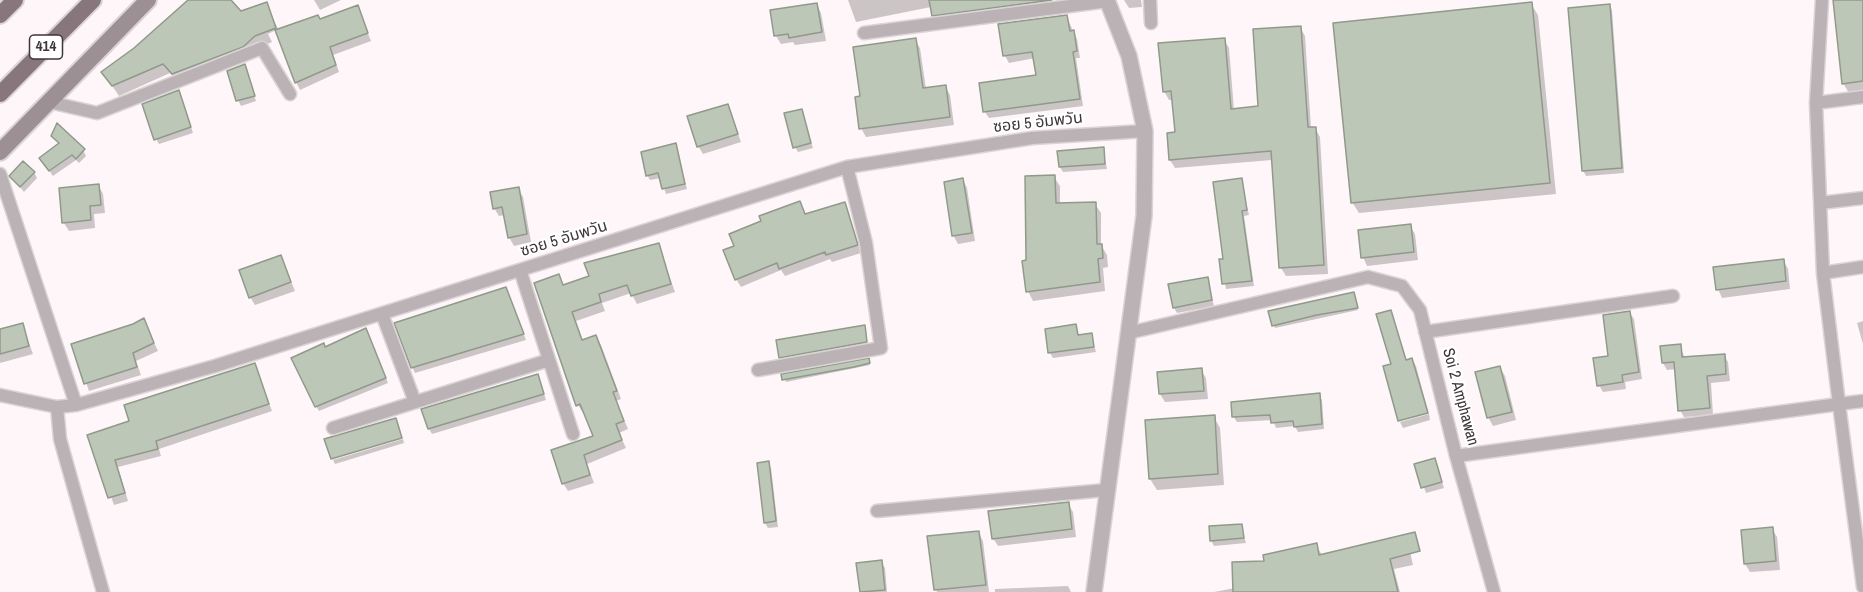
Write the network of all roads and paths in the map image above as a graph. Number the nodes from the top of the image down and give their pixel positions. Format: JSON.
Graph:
{"nodes":[{"id":1,"x":15,"y":0,"type":"edge"},
{"id":2,"x":93,"y":0,"type":"edge"},
{"id":3,"x":148,"y":0,"type":"edge"},
{"id":4,"x":1150,"y":0,"type":"edge"},
{"id":5,"x":1822,"y":0,"type":"edge"},
{"id":6,"x":1108,"y":1,"type":"edge"},
{"id":7,"x":0,"y":15,"type":"edge"},
{"id":8,"x":1151,"y":23,"type":"dead end"},
{"id":9,"x":864,"y":33,"type":"dead end"},
{"id":10,"x":0,"y":94,"type":"edge"},
{"id":11,"x":290,"y":94,"type":"dead end"},
{"id":12,"x":1863,"y":97,"type":"edge"},
{"id":13,"x":49,"y":102,"type":"junction"},
{"id":14,"x":1816,"y":103,"type":"junction"},
{"id":15,"x":1145,"y":131,"type":"junction"},
{"id":16,"x":0,"y":152,"type":"edge"},
{"id":17,"x":847,"y":167,"type":"junction"},
{"id":18,"x":0,"y":174,"type":"edge"},
{"id":19,"x":1863,"y":198,"type":"edge"},
{"id":20,"x":1820,"y":203,"type":"junction"},
{"id":21,"x":1863,"y":267,"type":"edge"},
{"id":22,"x":519,"y":270,"type":"junction"},
{"id":23,"x":1823,"y":273,"type":"junction"},
{"id":24,"x":1673,"y":296,"type":"dead end"},
{"id":25,"x":382,"y":314,"type":"junction"},
{"id":26,"x":1425,"y":332,"type":"junction"},
{"id":27,"x":1128,"y":333,"type":"junction"},
{"id":28,"x":549,"y":360,"type":"junction"},
{"id":29,"x":758,"y":370,"type":"dead end"},
{"id":30,"x":0,"y":395,"type":"edge"},
{"id":31,"x":1863,"y":401,"type":"edge"},
{"id":32,"x":415,"y":402,"type":"junction"},
{"id":33,"x":1839,"y":404,"type":"junction"},
{"id":34,"x":76,"y":405,"type":"junction"},
{"id":35,"x":57,"y":407,"type":"junction"},
{"id":36,"x":333,"y":428,"type":"dead end"},
{"id":37,"x":573,"y":434,"type":"dead end"},
{"id":38,"x":1456,"y":456,"type":"junction"},
{"id":39,"x":1106,"y":490,"type":"junction"},
{"id":40,"x":877,"y":511,"type":"dead end"},
{"id":41,"x":1863,"y":586,"type":"edge"},
{"id":42,"x":103,"y":592,"type":"edge"},
{"id":43,"x":1094,"y":592,"type":"edge"},
{"id":44,"x":1494,"y":592,"type":"edge"}],
"edges":[{"from":1,"to":7,"type":"main road"},
{"from":2,"to":10,"type":"main road","number":"414"},
{"from":3,"to":13,"type":"main road","number":"414"},
{"from":4,"to":8,"type":"street"},
{"from":5,"to":14,"type":"street"},
{"from":6,"to":9,"type":"street"},
{"from":6,"to":15,"type":"street"},
{"from":11,"to":13,"type":"street"},
{"from":12,"to":14,"type":"street"},
{"from":13,"to":16,"type":"main road","number":"414"},
{"from":14,"to":20,"type":"street"},
{"from":15,"to":17,"type":"street","name":"ซอย 5 อัมพวัน"},
{"from":15,"to":27,"type":"street"},
{"from":17,"to":22,"type":"street","name":"ซอย 5 อัมพวัน"},
{"from":17,"to":29,"type":"street"},
{"from":18,"to":34,"type":"street"},
{"from":19,"to":20,"type":"street"},
{"from":20,"to":23,"type":"street"},
{"from":21,"to":23,"type":"street"},
{"from":22,"to":25,"type":"street","name":"ซอย 5 อัมพวัน"},
{"from":22,"to":28,"type":"street"},
{"from":23,"to":33,"type":"street"},
{"from":24,"to":26,"type":"street"},
{"from":25,"to":32,"type":"street"},
{"from":25,"to":34,"type":"street","name":"ซอย 5 อัมพวัน"},
{"from":26,"to":27,"type":"street","name":"Soi 2 Amphawan"},
{"from":26,"to":38,"type":"street","name":"Soi 2 Amphawan"},
{"from":27,"to":39,"type":"street"},
{"from":28,"to":32,"type":"street"},
{"from":28,"to":37,"type":"street"},
{"from":30,"to":35,"type":"street","name":"ซอย 5 อัมพวัน"},
{"from":31,"to":33,"type":"street","name":"Soi 2 Amphawan"},
{"from":32,"to":36,"type":"street"},
{"from":33,"to":38,"type":"street","name":"Soi 2 Amphawan"},
{"from":33,"to":41,"type":"street"},
{"from":34,"to":35,"type":"street","name":"ซอย 5 อัมพวัน"},
{"from":35,"to":42,"type":"street"},
{"from":38,"to":44,"type":"street"},
{"from":39,"to":40,"type":"street"},
{"from":39,"to":43,"type":"street"}]}
